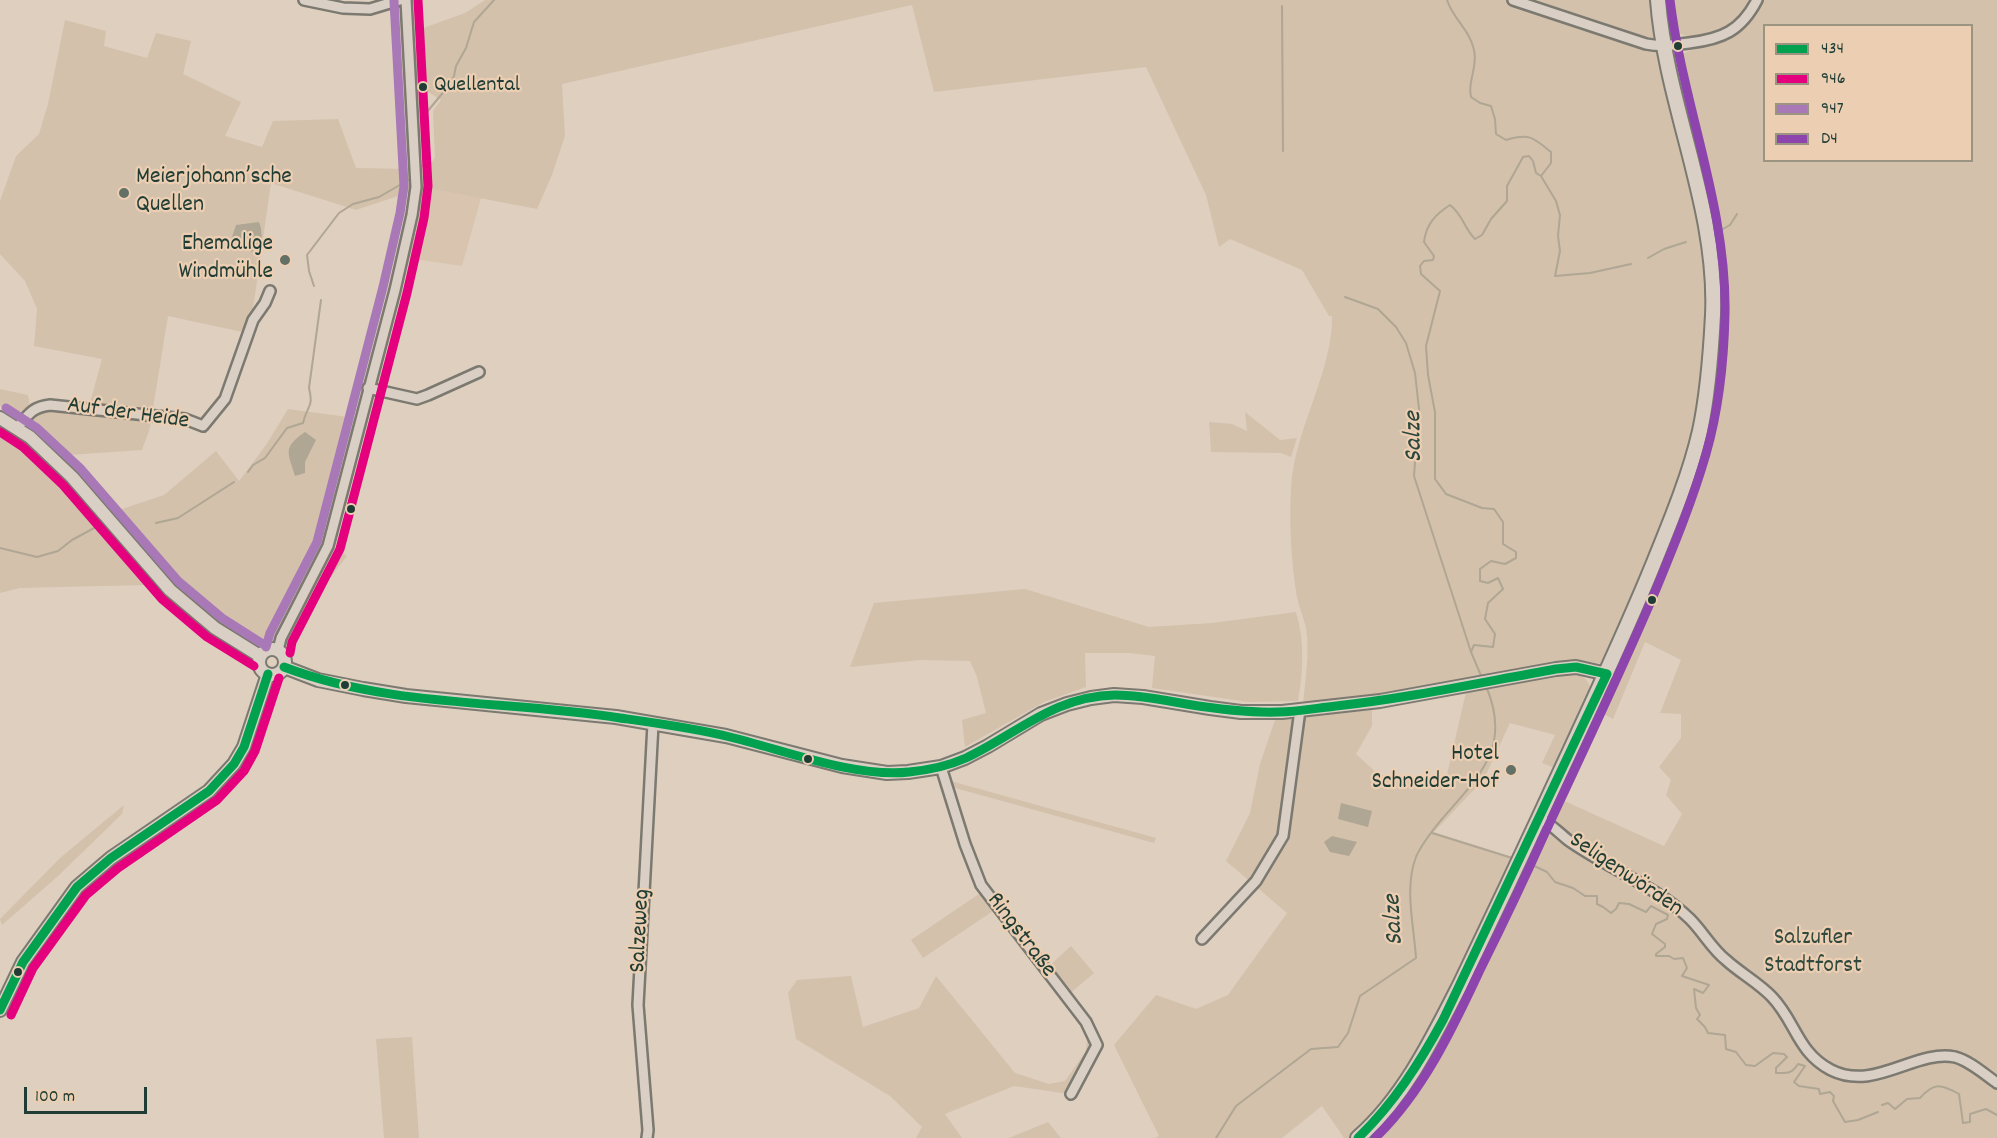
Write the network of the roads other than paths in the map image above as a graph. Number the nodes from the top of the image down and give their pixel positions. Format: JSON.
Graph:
{"nodes":[{"id":1,"x":304,"y":0,"type":"edge"},
{"id":2,"x":400,"y":0,"type":"edge"},
{"id":3,"x":406,"y":0,"type":"edge"},
{"id":4,"x":1513,"y":0,"type":"edge"},
{"id":5,"x":1658,"y":0,"type":"edge"},
{"id":6,"x":1757,"y":0,"type":"edge"},
{"id":7,"x":315,"y":1,"type":"edge"},
{"id":8,"x":1664,"y":46,"type":"junction"},
{"id":9,"x":270,"y":291,"type":"dead end"},
{"id":10,"x":479,"y":372,"type":"dead end"},
{"id":11,"x":368,"y":388,"type":"junction"},
{"id":12,"x":0,"y":418,"type":"edge"},
{"id":13,"x":17,"y":428,"type":"junction"},
{"id":14,"x":278,"y":650,"type":"junction"},
{"id":15,"x":260,"y":656,"type":"junction"},
{"id":16,"x":284,"y":667,"type":"junction"},
{"id":17,"x":268,"y":674,"type":"junction"},
{"id":18,"x":1607,"y":674,"type":"junction"},
{"id":19,"x":1300,"y":710,"type":"junction"},
{"id":20,"x":653,"y":724,"type":"junction"},
{"id":21,"x":941,"y":767,"type":"junction"},
{"id":22,"x":1539,"y":818,"type":"junction"},
{"id":23,"x":1202,"y":939,"type":"dead end"},
{"id":24,"x":0,"y":1010,"type":"edge"},
{"id":25,"x":1997,"y":1083,"type":"edge"},
{"id":26,"x":1071,"y":1094,"type":"dead end"},
{"id":27,"x":647,"y":1138,"type":"edge"},
{"id":28,"x":1359,"y":1138,"type":"edge"}],
"edges":[{"from":1,"to":7,"type":"street"},
{"from":2,"to":7,"type":"street"},
{"from":3,"to":11,"type":"street"},
{"from":4,"to":8,"type":"street"},
{"from":5,"to":8,"type":"main road"},
{"from":6,"to":8,"type":"street"},
{"from":8,"to":18,"type":"main road"},
{"from":9,"to":13,"type":"street","name":"Auf der Heide"},
{"from":10,"to":11,"type":"street"},
{"from":11,"to":14,"type":"street"},
{"from":12,"to":13,"type":"street","name":"Auf der Heide"},
{"from":13,"to":15,"type":"street","name":"Auf der Heide"},
{"from":14,"to":15,"type":"street"},
{"from":14,"to":16,"type":"street"},
{"from":15,"to":17,"type":"street"},
{"from":16,"to":17,"type":"street"},
{"from":16,"to":20,"type":"street"},
{"from":17,"to":24,"type":"street"},
{"from":18,"to":19,"type":"street"},
{"from":18,"to":22,"type":"main road"},
{"from":19,"to":21,"type":"street"},
{"from":19,"to":23,"type":"street"},
{"from":20,"to":21,"type":"street"},
{"from":20,"to":27,"type":"street","name":"Salzeweg"},
{"from":21,"to":26,"type":"street","name":"Ringstraße"},
{"from":22,"to":25,"type":"street","name":"Seligenwörden"},
{"from":22,"to":28,"type":"main road"}]}
